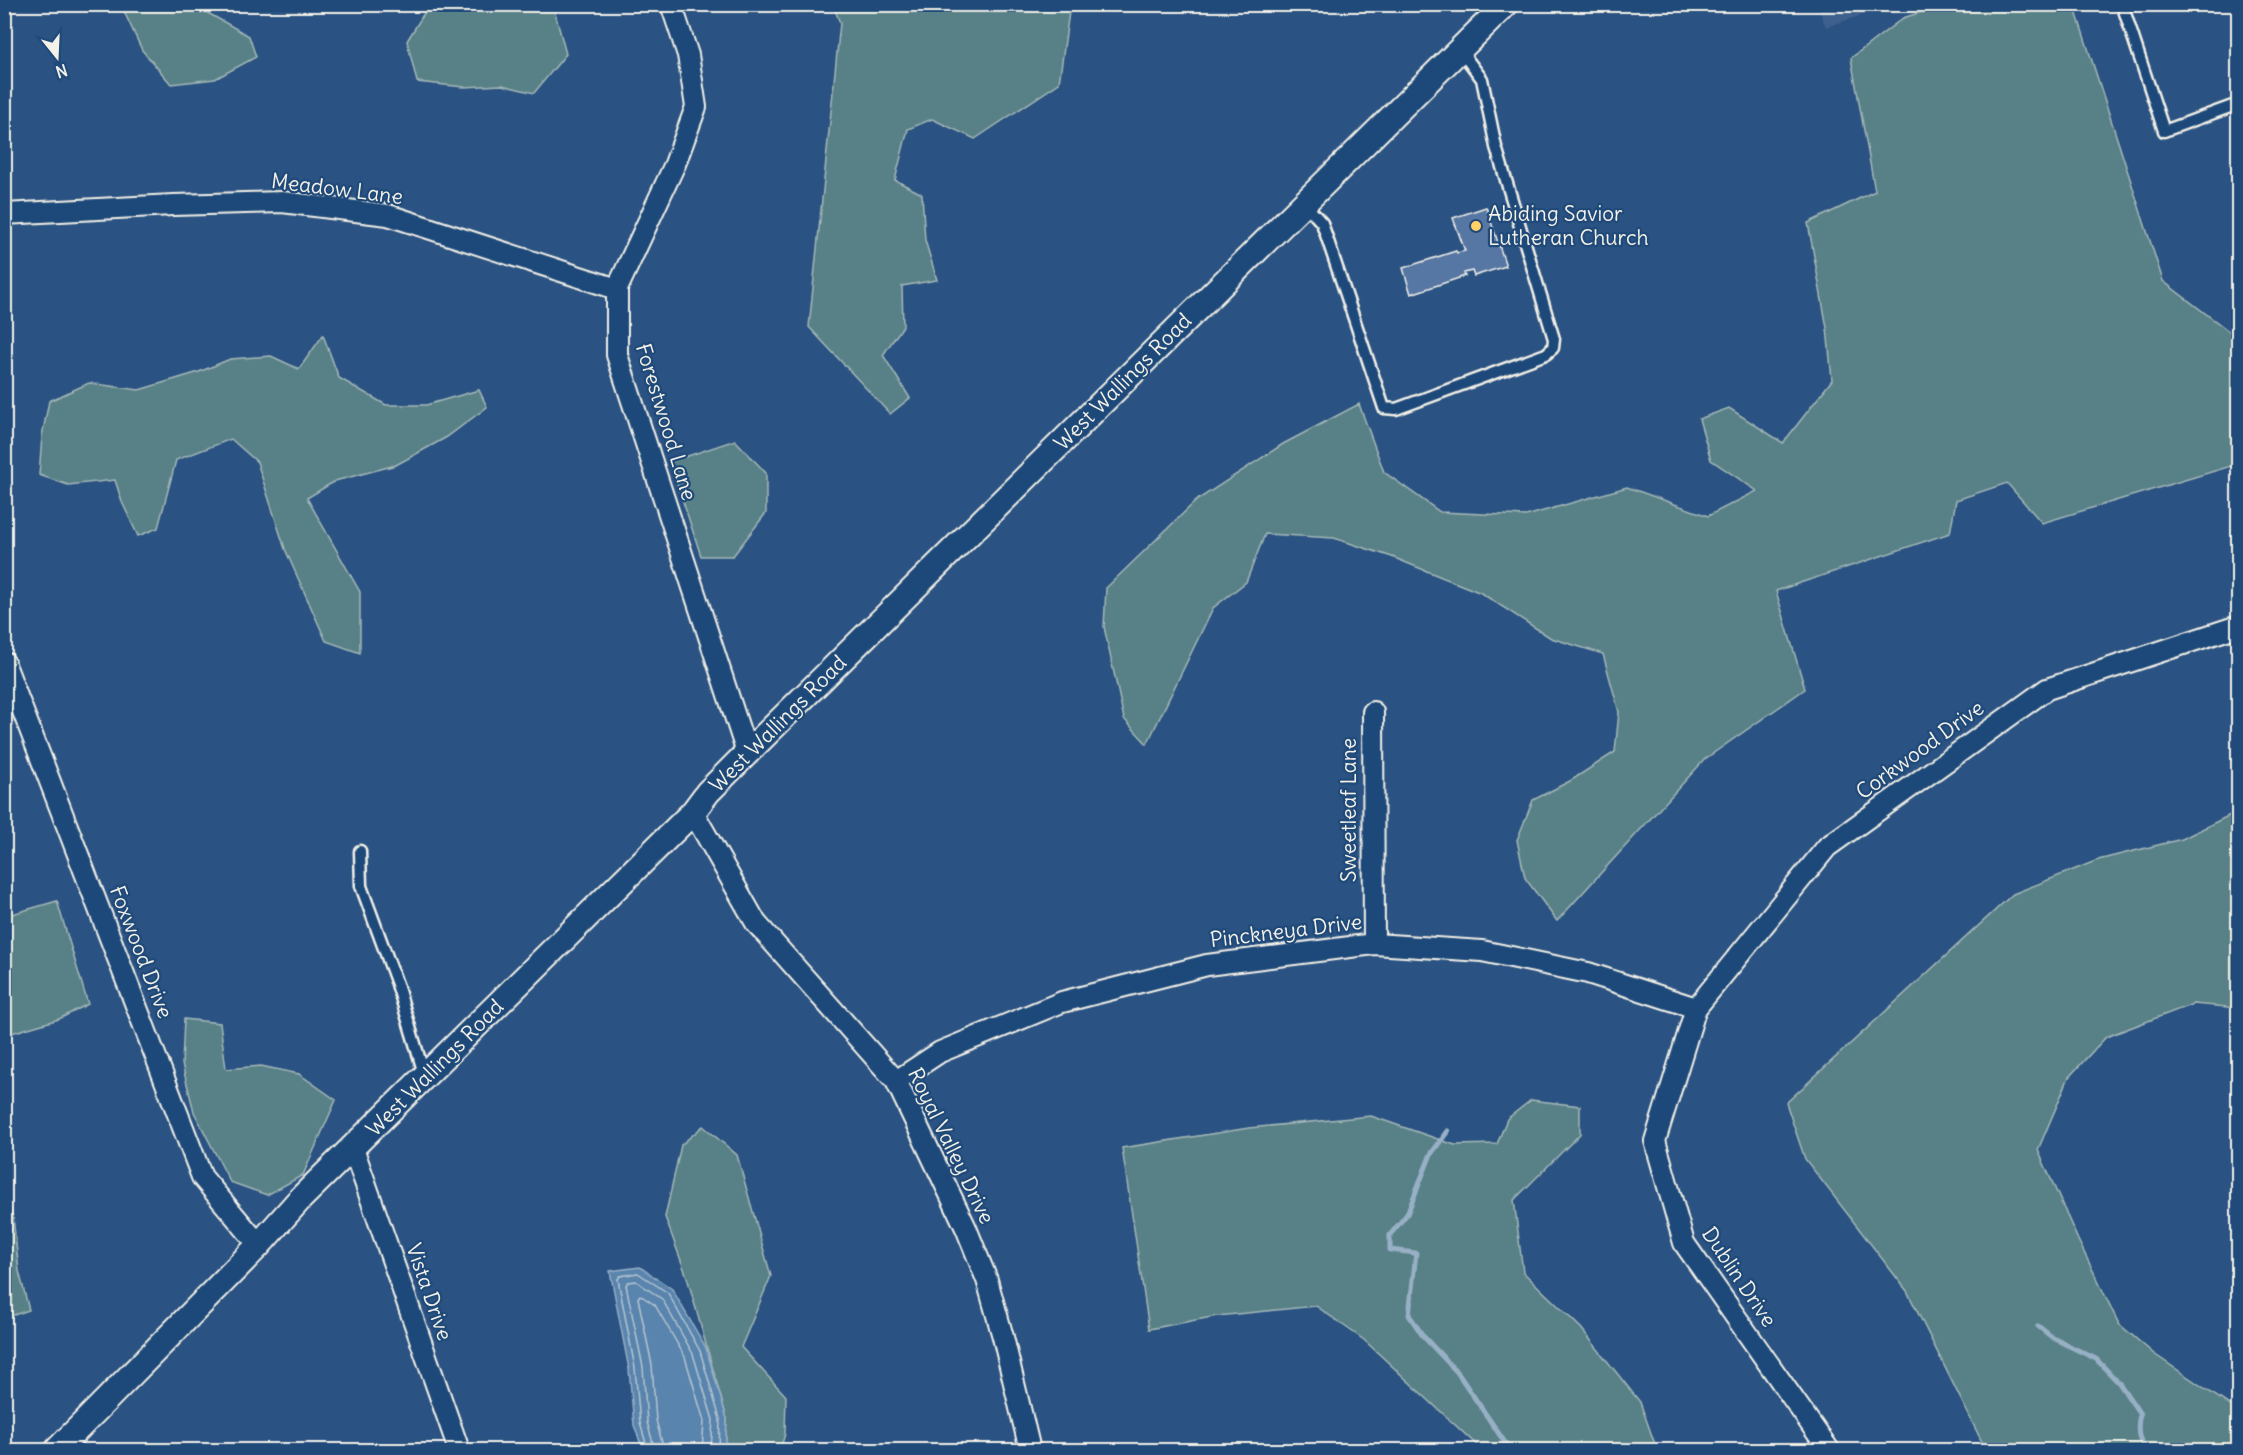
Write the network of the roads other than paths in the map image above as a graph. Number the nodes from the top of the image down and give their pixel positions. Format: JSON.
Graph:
{"nodes":[{"id":1,"x":671,"y":4,"type":"edge"},
{"id":2,"x":1506,"y":4,"type":"edge"},
{"id":3,"x":2122,"y":4,"type":"edge"},
{"id":4,"x":1460,"y":50,"type":"junction"},
{"id":5,"x":2238,"y":104,"type":"edge"},
{"id":6,"x":1304,"y":203,"type":"junction"},
{"id":7,"x":4,"y":214,"type":"edge"},
{"id":8,"x":617,"y":289,"type":"junction"},
{"id":9,"x":2238,"y":626,"type":"edge"},
{"id":10,"x":4,"y":662,"type":"edge"},
{"id":11,"x":1373,"y":712,"type":"dead end"},
{"id":12,"x":747,"y":753,"type":"junction"},
{"id":13,"x":693,"y":812,"type":"junction"},
{"id":14,"x":360,"y":851,"type":"dead end"},
{"id":15,"x":1374,"y":944,"type":"junction"},
{"id":16,"x":1696,"y":1008,"type":"junction"},
{"id":17,"x":425,"y":1077,"type":"junction"},
{"id":18,"x":896,"y":1081,"type":"junction"},
{"id":19,"x":353,"y":1148,"type":"junction"},
{"id":20,"x":258,"y":1245,"type":"junction"},
{"id":21,"x":57,"y":1450,"type":"edge"},
{"id":22,"x":459,"y":1450,"type":"edge"},
{"id":23,"x":1030,"y":1450,"type":"edge"},
{"id":24,"x":1829,"y":1450,"type":"edge"}],
"edges":[{"from":1,"to":8,"type":"street","name":"Forestwood Lane"},
{"from":2,"to":4,"type":"street","name":"West Wallings Road"},
{"from":3,"to":5,"type":"lane"},
{"from":4,"to":6,"type":"street","name":"West Wallings Road"},
{"from":4,"to":6,"type":"lane"},
{"from":6,"to":12,"type":"street","name":"West Wallings Road"},
{"from":7,"to":8,"type":"street","name":"Meadow Lane"},
{"from":8,"to":12,"type":"street","name":"Forestwood Lane"},
{"from":9,"to":16,"type":"street","name":"Corkwood Drive"},
{"from":10,"to":20,"type":"street","name":"Foxwood Drive"},
{"from":11,"to":15,"type":"street","name":"Sweetleaf Lane"},
{"from":12,"to":13,"type":"street","name":"West Wallings Road"},
{"from":13,"to":17,"type":"street","name":"West Wallings Road"},
{"from":13,"to":18,"type":"street","name":"Royal Valley Drive"},
{"from":14,"to":17,"type":"lane"},
{"from":15,"to":16,"type":"street","name":"Pinckneya Drive"},
{"from":15,"to":18,"type":"street","name":"Pinckneya Drive"},
{"from":16,"to":24,"type":"street","name":"Dublin Drive"},
{"from":17,"to":19,"type":"street","name":"West Wallings Road"},
{"from":18,"to":23,"type":"street","name":"Royal Valley Drive"},
{"from":19,"to":20,"type":"street","name":"West Wallings Road"},
{"from":19,"to":22,"type":"street","name":"Vista Drive"},
{"from":20,"to":21,"type":"street","name":"West Wallings Road"}]}
